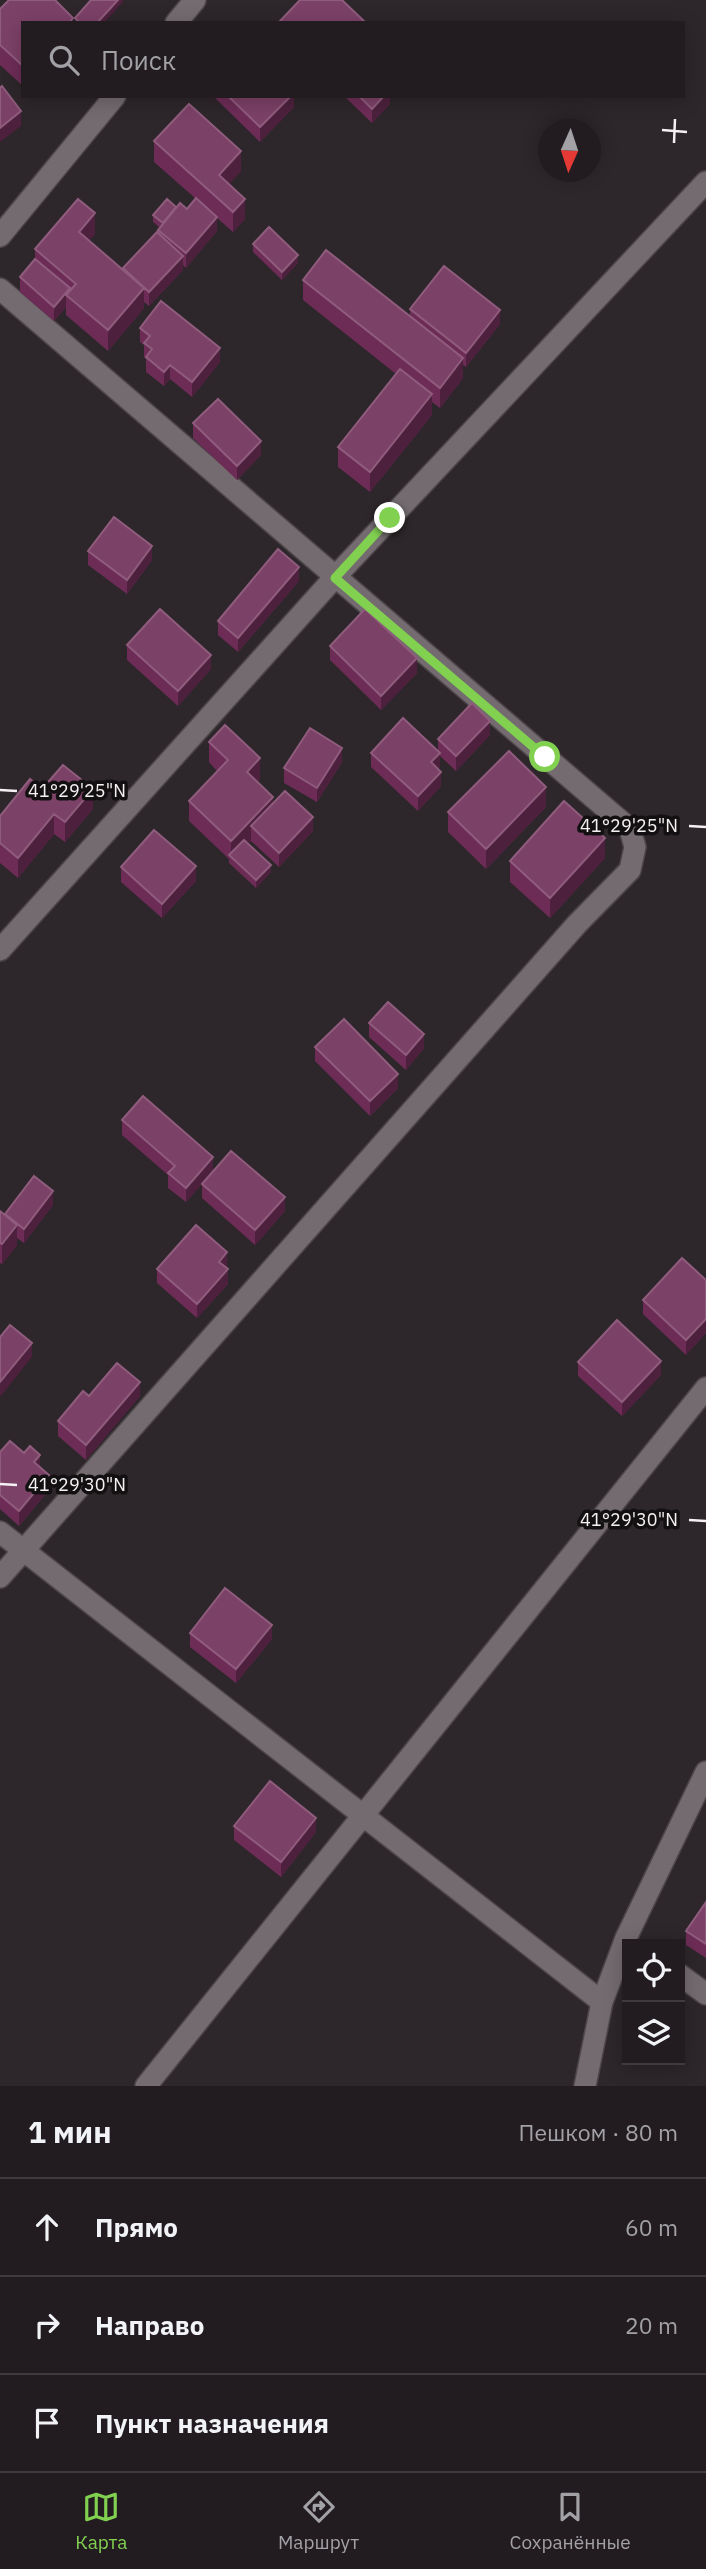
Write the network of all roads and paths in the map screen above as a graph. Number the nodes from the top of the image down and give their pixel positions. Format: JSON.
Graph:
{"nodes":[{"id":1,"x":195,"y":0,"type":"edge"},
{"id":2,"x":178,"y":21,"type":"edge"},
{"id":3,"x":114,"y":98,"type":"edge"},
{"id":4,"x":706,"y":181,"type":"edge"},
{"id":5,"x":0,"y":236,"type":"edge"},
{"id":6,"x":0,"y":289,"type":"edge"},
{"id":7,"x":335,"y":578,"type":"junction"},
{"id":8,"x":0,"y":950,"type":"edge"},
{"id":9,"x":706,"y":1388,"type":"edge"},
{"id":10,"x":0,"y":1532,"type":"edge"},
{"id":11,"x":23,"y":1549,"type":"junction"},
{"id":12,"x":0,"y":1577,"type":"edge"},
{"id":13,"x":706,"y":1772,"type":"edge"},
{"id":14,"x":363,"y":1816,"type":"junction"},
{"id":15,"x":631,"y":1939,"type":"edge"},
{"id":16,"x":622,"y":1958,"type":"edge"},
{"id":17,"x":685,"y":1979,"type":"edge"},
{"id":18,"x":706,"y":1994,"type":"edge"},
{"id":19,"x":602,"y":2002,"type":"junction"},
{"id":20,"x":146,"y":2086,"type":"edge"},
{"id":21,"x":584,"y":2086,"type":"edge"}],
"edges":[{"from":1,"to":2,"type":"street"},
{"from":3,"to":5,"type":"street"},
{"from":4,"to":7,"type":"street"},
{"from":6,"to":7,"type":"street"},
{"from":7,"to":8,"type":"street"},
{"from":7,"to":11,"type":"street"},
{"from":9,"to":14,"type":"street"},
{"from":10,"to":11,"type":"street"},
{"from":11,"to":12,"type":"street"},
{"from":11,"to":14,"type":"street"},
{"from":13,"to":15,"type":"street"},
{"from":14,"to":19,"type":"street"},
{"from":14,"to":20,"type":"street"},
{"from":16,"to":19,"type":"street"},
{"from":17,"to":18,"type":"street"},
{"from":19,"to":21,"type":"street"}]}
